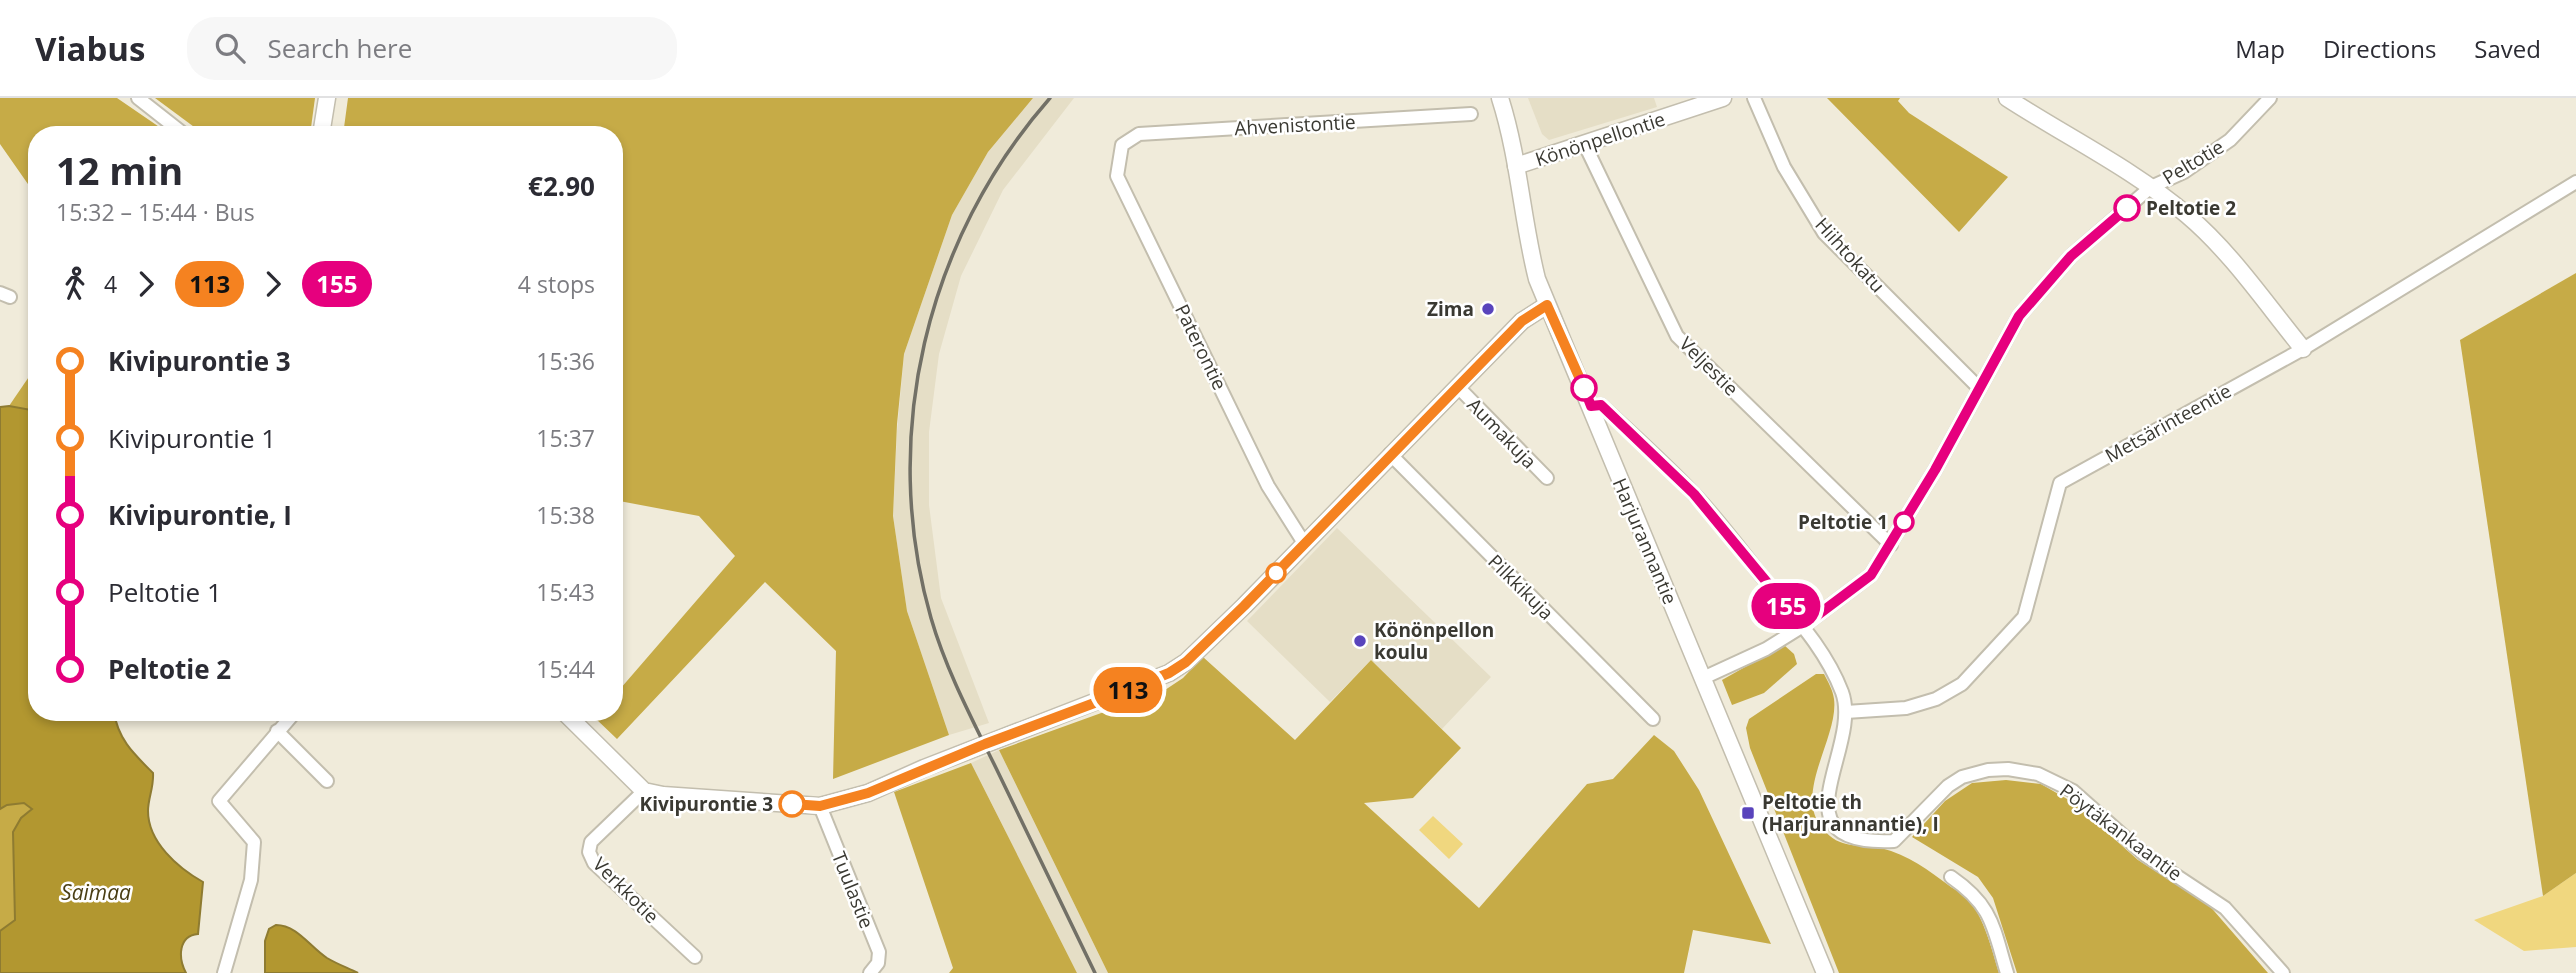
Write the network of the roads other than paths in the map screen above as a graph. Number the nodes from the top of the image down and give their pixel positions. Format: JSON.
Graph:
{"nodes":[{"id":1,"x":138,"y":98,"type":"edge"},
{"id":2,"x":327,"y":98,"type":"edge"},
{"id":3,"x":1500,"y":98,"type":"edge"},
{"id":4,"x":1723,"y":98,"type":"edge"},
{"id":5,"x":1754,"y":98,"type":"edge"},
{"id":6,"x":2007,"y":98,"type":"edge"},
{"id":7,"x":2270,"y":98,"type":"edge"},
{"id":8,"x":1471,"y":114,"type":"dead end"},
{"id":9,"x":174,"y":126,"type":"edge"},
{"id":10,"x":322,"y":126,"type":"edge"},
{"id":11,"x":1122,"y":145,"type":"joint"},
{"id":12,"x":1586,"y":145,"type":"junction"},
{"id":13,"x":1516,"y":166,"type":"junction"},
{"id":14,"x":2576,"y":182,"type":"edge"},
{"id":15,"x":2151,"y":187,"type":"junction"},
{"id":16,"x":1547,"y":305,"type":"junction"},
{"id":17,"x":2303,"y":349,"type":"junction"},
{"id":18,"x":1458,"y":387,"type":"junction"},
{"id":19,"x":1979,"y":388,"type":"junction"},
{"id":20,"x":1591,"y":406,"type":"junction"},
{"id":21,"x":1390,"y":454,"type":"junction"},
{"id":22,"x":1547,"y":478,"type":"dead end"},
{"id":23,"x":1304,"y":543,"type":"junction"},
{"id":24,"x":1891,"y":545,"type":"junction"},
{"id":25,"x":1803,"y":626,"type":"junction"},
{"id":26,"x":1703,"y":678,"type":"junction"},
{"id":27,"x":1846,"y":712,"type":"junction"},
{"id":28,"x":1653,"y":719,"type":"dead end"},
{"id":29,"x":286,"y":721,"type":"edge"},
{"id":30,"x":573,"y":721,"type":"edge"},
{"id":31,"x":277,"y":731,"type":"junction"},
{"id":32,"x":327,"y":780,"type":"dead end"},
{"id":33,"x":644,"y":791,"type":"junction"},
{"id":34,"x":820,"y":806,"type":"junction"},
{"id":35,"x":1951,"y":877,"type":"dead end"},
{"id":36,"x":695,"y":957,"type":"dead end"},
{"id":37,"x":224,"y":973,"type":"edge"},
{"id":38,"x":870,"y":973,"type":"edge"},
{"id":39,"x":1825,"y":973,"type":"edge"},
{"id":40,"x":2007,"y":973,"type":"edge"},
{"id":41,"x":2283,"y":973,"type":"edge"}],
"edges":[{"from":1,"to":9,"type":"street"},
{"from":2,"to":10,"type":"street"},
{"from":3,"to":13,"type":"street","name":"Harjurannantie"},
{"from":4,"to":12,"type":"street","name":"Könönpellontie"},
{"from":5,"to":19,"type":"street","name":"Hiihtokatu"},
{"from":6,"to":15,"type":"street"},
{"from":7,"to":15,"type":"street","name":"Peltotie"},
{"from":8,"to":11,"type":"street","name":"Ahvenistontie"},
{"from":11,"to":23,"type":"street","name":"Paterontie"},
{"from":12,"to":13,"type":"street","name":"Könönpellontie"},
{"from":12,"to":24,"type":"street","name":"Veljestie"},
{"from":13,"to":16,"type":"street","name":"Harjurannantie"},
{"from":14,"to":17,"type":"street","name":"Metsärinteentie"},
{"from":15,"to":17,"type":"street"},
{"from":15,"to":19,"type":"street","name":"Peltotie"},
{"from":16,"to":18,"type":"street"},
{"from":16,"to":20,"type":"street","name":"Harjurannantie"},
{"from":17,"to":27,"type":"street","name":"Metsärinteentie"},
{"from":18,"to":21,"type":"street"},
{"from":18,"to":22,"type":"street","name":"Aumakuja"},
{"from":19,"to":24,"type":"street","name":"Peltotie"},
{"from":20,"to":25,"type":"street","name":"Pöytäkankaantie"},
{"from":20,"to":26,"type":"street","name":"Harjurannantie"},
{"from":21,"to":23,"type":"street"},
{"from":21,"to":28,"type":"street","name":"Pilkkikuja"},
{"from":23,"to":34,"type":"street"},
{"from":24,"to":25,"type":"street","name":"Peltotie"},
{"from":25,"to":26,"type":"street","name":"Peltotie"},
{"from":25,"to":27,"type":"street","name":"Pöytäkankaantie"},
{"from":26,"to":39,"type":"street","name":"Harjurannantie"},
{"from":27,"to":41,"type":"street","name":"Pöytäkankaantie"},
{"from":29,"to":31,"type":"street"},
{"from":30,"to":33,"type":"street"},
{"from":31,"to":32,"type":"street"},
{"from":31,"to":37,"type":"street"},
{"from":33,"to":34,"type":"street"},
{"from":33,"to":36,"type":"street","name":"Verkkotie"},
{"from":34,"to":38,"type":"street","name":"Tuulastie"},
{"from":35,"to":40,"type":"street"}]}
